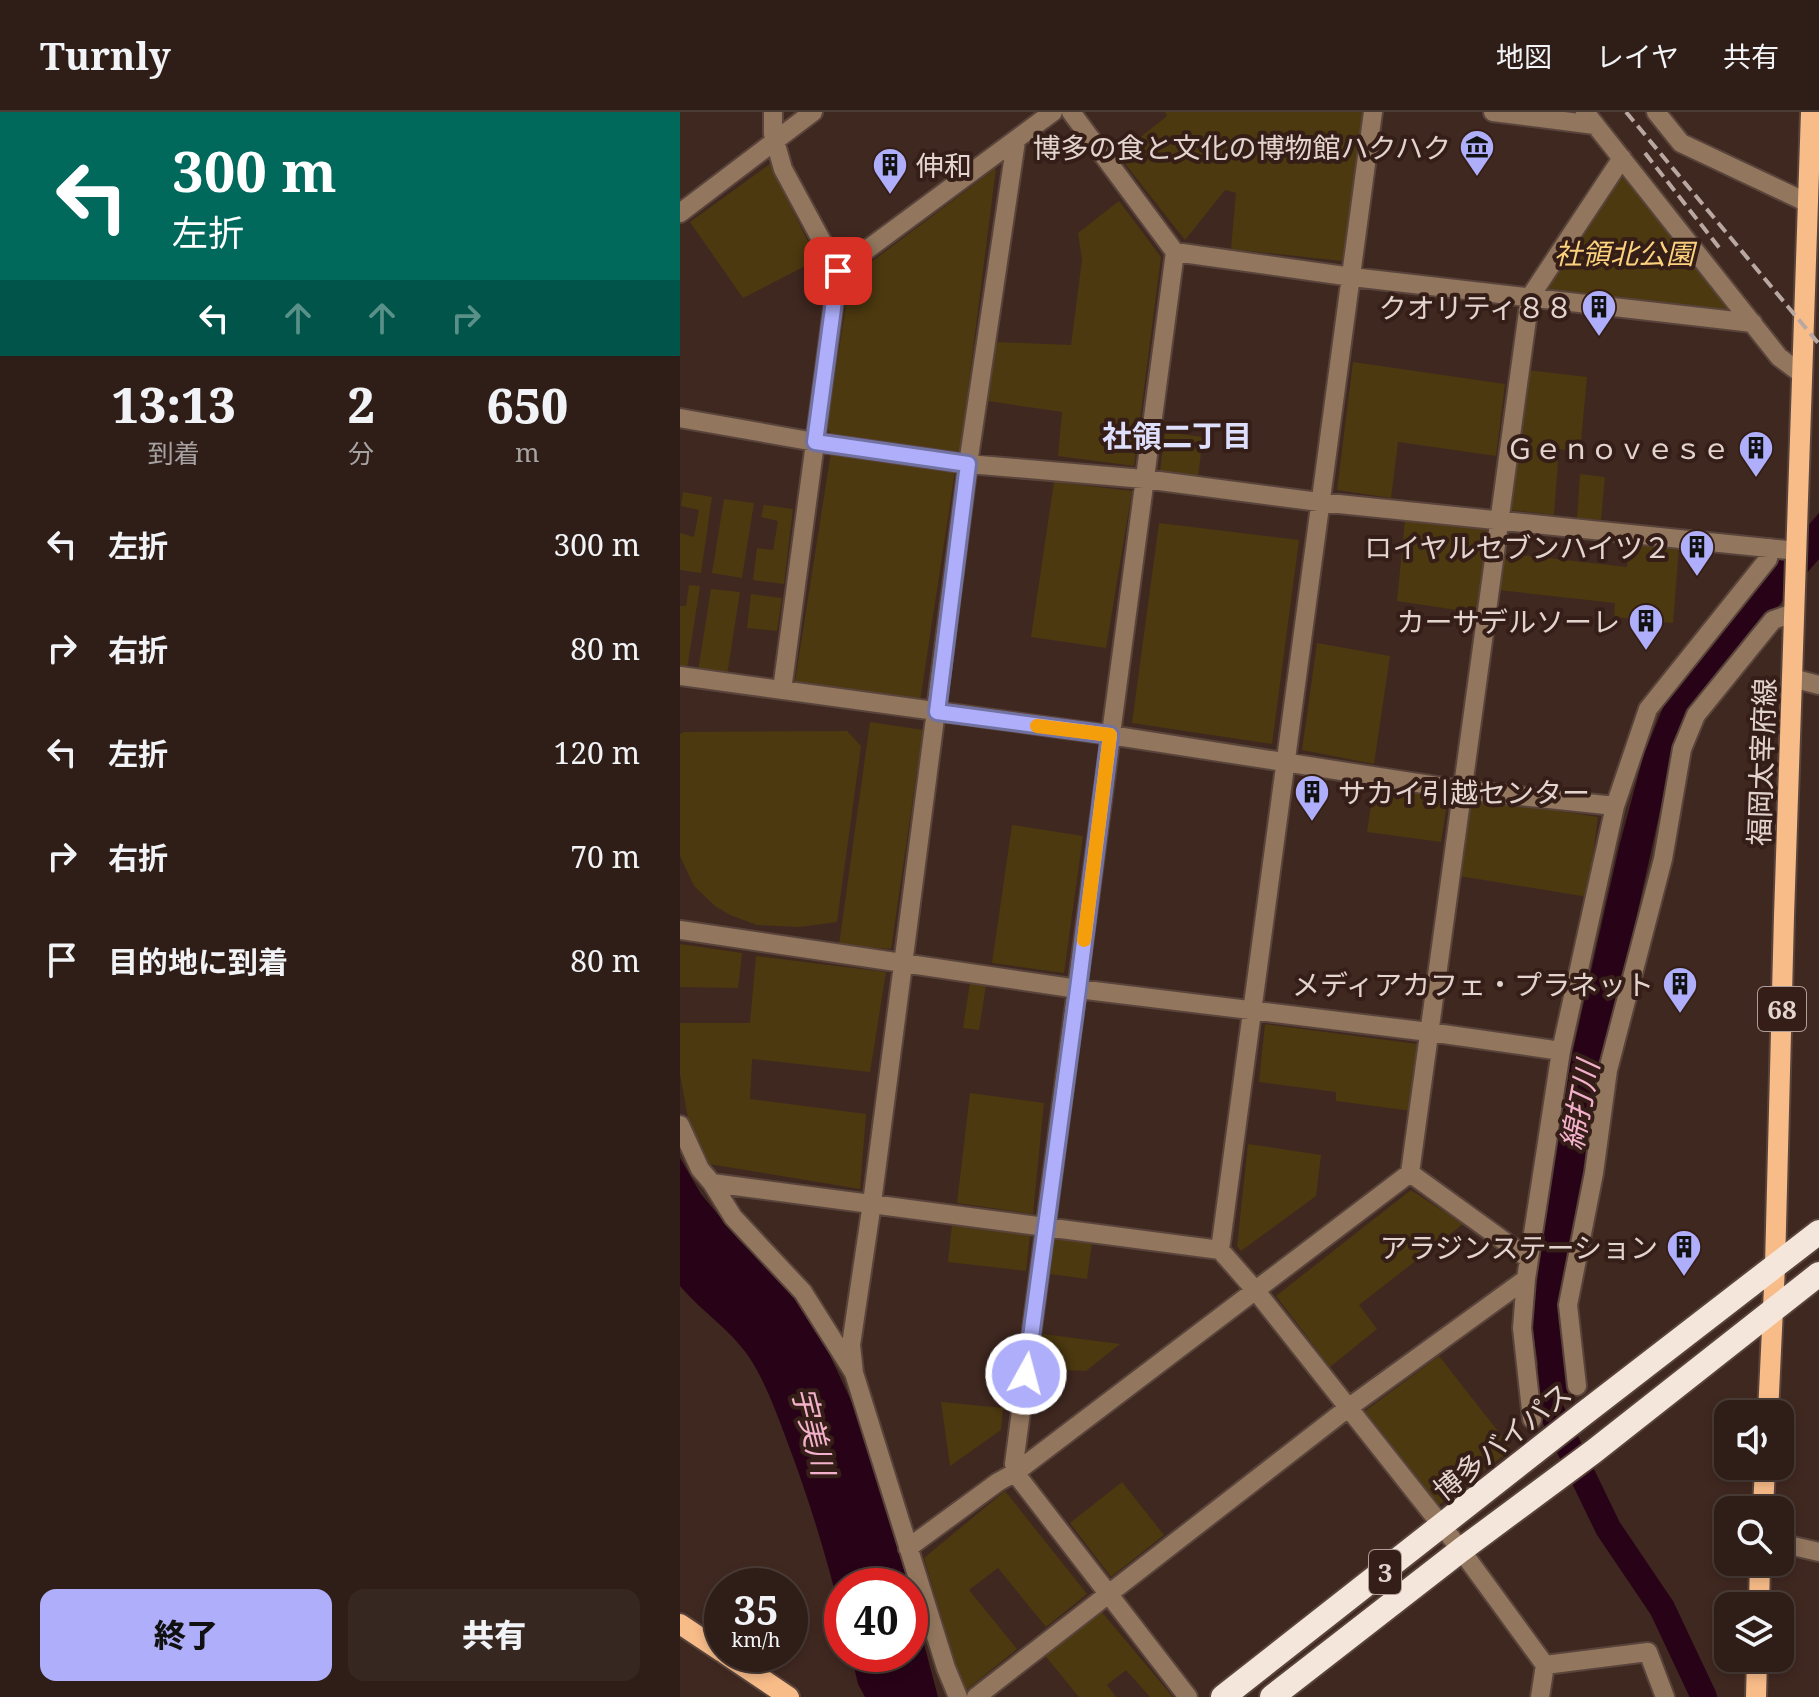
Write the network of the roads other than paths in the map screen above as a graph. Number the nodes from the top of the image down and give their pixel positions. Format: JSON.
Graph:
{"nodes":[{"id":1,"x":773,"y":112,"type":"edge"},
{"id":2,"x":813,"y":112,"type":"edge"},
{"id":3,"x":1053,"y":112,"type":"edge"},
{"id":4,"x":1071,"y":112,"type":"edge"},
{"id":5,"x":1373,"y":112,"type":"edge"},
{"id":6,"x":1493,"y":112,"type":"edge"},
{"id":7,"x":1656,"y":112,"type":"edge"},
{"id":8,"x":1811,"y":112,"type":"edge"},
{"id":9,"x":1819,"y":115,"type":"edge"},
{"id":10,"x":1590,"y":118,"type":"edge"},
{"id":11,"x":775,"y":140,"type":"junction"},
{"id":12,"x":1016,"y":141,"type":"junction"},
{"id":13,"x":1622,"y":158,"type":"junction"},
{"id":14,"x":1808,"y":203,"type":"junction"},
{"id":15,"x":680,"y":213,"type":"edge"},
{"id":16,"x":1175,"y":252,"type":"junction"},
{"id":17,"x":838,"y":271,"type":"junction"},
{"id":18,"x":1352,"y":277,"type":"junction"},
{"id":19,"x":1530,"y":297,"type":"junction"},
{"id":20,"x":1753,"y":323,"type":"junction"},
{"id":21,"x":1803,"y":375,"type":"junction"},
{"id":22,"x":680,"y":418,"type":"edge"},
{"id":23,"x":815,"y":442,"type":"junction"},
{"id":24,"x":968,"y":464,"type":"junction"},
{"id":25,"x":1144,"y":479,"type":"junction"},
{"id":26,"x":1319,"y":502,"type":"junction"},
{"id":27,"x":1499,"y":519,"type":"junction"},
{"id":28,"x":1787,"y":545,"type":"junction"},
{"id":29,"x":1795,"y":609,"type":"junction"},
{"id":30,"x":680,"y":676,"type":"edge"},
{"id":31,"x":1792,"y":678,"type":"junction"},
{"id":32,"x":1819,"y":685,"type":"edge"},
{"id":33,"x":782,"y":690,"type":"junction"},
{"id":34,"x":937,"y":712,"type":"junction"},
{"id":35,"x":1110,"y":735,"type":"junction"},
{"id":36,"x":1286,"y":763,"type":"junction"},
{"id":37,"x":1463,"y":790,"type":"junction"},
{"id":38,"x":1615,"y":806,"type":"junction"},
{"id":39,"x":680,"y":930,"type":"edge"},
{"id":40,"x":902,"y":963,"type":"junction"},
{"id":41,"x":1078,"y":989,"type":"junction"},
{"id":42,"x":1253,"y":1010,"type":"junction"},
{"id":43,"x":1429,"y":1032,"type":"junction"},
{"id":44,"x":1561,"y":1051,"type":"junction"},
{"id":45,"x":680,"y":1125,"type":"edge"},
{"id":46,"x":1410,"y":1173,"type":"junction"},
{"id":47,"x":712,"y":1183,"type":"junction"},
{"id":48,"x":872,"y":1203,"type":"junction"},
{"id":49,"x":1045,"y":1225,"type":"junction"},
{"id":50,"x":1819,"y":1232,"type":"edge"},
{"id":51,"x":1220,"y":1250,"type":"junction"},
{"id":52,"x":1529,"y":1259,"type":"junction"},
{"id":53,"x":1775,"y":1266,"type":"junction"},
{"id":54,"x":1819,"y":1274,"type":"edge"},
{"id":55,"x":1526,"y":1279,"type":"junction"},
{"id":56,"x":1256,"y":1291,"type":"junction"},
{"id":57,"x":1773,"y":1312,"type":"junction"},
{"id":58,"x":854,"y":1373,"type":"junction"},
{"id":59,"x":1577,"y":1386,"type":"dead end"},
{"id":60,"x":1769,"y":1400,"type":"edge"},
{"id":61,"x":1348,"y":1408,"type":"junction"},
{"id":62,"x":1532,"y":1419,"type":"dead end"},
{"id":63,"x":1016,"y":1472,"type":"junction"},
{"id":64,"x":1442,"y":1527,"type":"junction"},
{"id":65,"x":1794,"y":1546,"type":"edge"},
{"id":66,"x":908,"y":1548,"type":"junction"},
{"id":67,"x":1461,"y":1550,"type":"junction"},
{"id":68,"x":1819,"y":1552,"type":"edge"},
{"id":69,"x":1108,"y":1594,"type":"junction"},
{"id":70,"x":680,"y":1624,"type":"edge"},
{"id":71,"x":704,"y":1640,"type":"edge"},
{"id":72,"x":1545,"y":1665,"type":"junction"},
{"id":73,"x":752,"y":1672,"type":"edge"},
{"id":74,"x":1757,"y":1672,"type":"edge"},
{"id":75,"x":789,"y":1697,"type":"edge"},
{"id":76,"x":958,"y":1697,"type":"edge"},
{"id":77,"x":976,"y":1697,"type":"edge"},
{"id":78,"x":1188,"y":1697,"type":"edge"},
{"id":79,"x":1223,"y":1697,"type":"edge"},
{"id":80,"x":1272,"y":1697,"type":"edge"},
{"id":81,"x":1540,"y":1697,"type":"edge"},
{"id":82,"x":1665,"y":1697,"type":"edge"},
{"id":83,"x":1756,"y":1697,"type":"edge"}],
"edges":[{"from":1,"to":11,"type":"street"},
{"from":2,"to":11,"type":"street"},
{"from":3,"to":12,"type":"street"},
{"from":4,"to":16,"type":"street"},
{"from":5,"to":18,"type":"street"},
{"from":6,"to":10,"type":"street"},
{"from":7,"to":14,"type":"street"},
{"from":8,"to":9,"type":"street"},
{"from":8,"to":14,"type":"main road","name":"福岡太宰府線","number":"68"},
{"from":10,"to":13,"type":"street"},
{"from":11,"to":15,"type":"street"},
{"from":11,"to":17,"type":"street"},
{"from":12,"to":17,"type":"street"},
{"from":12,"to":24,"type":"street"},
{"from":13,"to":19,"type":"street"},
{"from":13,"to":20,"type":"street"},
{"from":14,"to":21,"type":"main road","name":"福岡太宰府線","number":"68"},
{"from":16,"to":18,"type":"street"},
{"from":16,"to":25,"type":"street"},
{"from":17,"to":23,"type":"street"},
{"from":18,"to":19,"type":"street"},
{"from":18,"to":26,"type":"street"},
{"from":19,"to":20,"type":"street"},
{"from":19,"to":27,"type":"street"},
{"from":20,"to":21,"type":"street"},
{"from":21,"to":28,"type":"main road","name":"福岡太宰府線","number":"68"},
{"from":22,"to":23,"type":"street"},
{"from":23,"to":24,"type":"street"},
{"from":23,"to":33,"type":"street"},
{"from":24,"to":25,"type":"street"},
{"from":24,"to":34,"type":"street"},
{"from":25,"to":26,"type":"street"},
{"from":25,"to":35,"type":"street"},
{"from":26,"to":27,"type":"street"},
{"from":26,"to":36,"type":"street"},
{"from":27,"to":28,"type":"street"},
{"from":27,"to":37,"type":"street"},
{"from":28,"to":29,"type":"main road","name":"福岡太宰府線","number":"68"},
{"from":28,"to":38,"type":"street"},
{"from":29,"to":31,"type":"main road","name":"福岡太宰府線","number":"68"},
{"from":29,"to":59,"type":"street"},
{"from":30,"to":33,"type":"street"},
{"from":31,"to":32,"type":"street"},
{"from":31,"to":53,"type":"main road","name":"福岡太宰府線","number":"68"},
{"from":33,"to":34,"type":"street"},
{"from":34,"to":35,"type":"street"},
{"from":34,"to":40,"type":"street"},
{"from":35,"to":36,"type":"street"},
{"from":35,"to":41,"type":"street"},
{"from":36,"to":37,"type":"street"},
{"from":36,"to":42,"type":"street"},
{"from":37,"to":38,"type":"street"},
{"from":37,"to":43,"type":"street"},
{"from":38,"to":44,"type":"street"},
{"from":39,"to":40,"type":"street"},
{"from":40,"to":41,"type":"street"},
{"from":40,"to":48,"type":"street"},
{"from":41,"to":42,"type":"street"},
{"from":41,"to":49,"type":"street"},
{"from":42,"to":43,"type":"street"},
{"from":42,"to":51,"type":"street"},
{"from":43,"to":44,"type":"street"},
{"from":43,"to":46,"type":"street"},
{"from":44,"to":52,"type":"street"},
{"from":45,"to":47,"type":"street"},
{"from":46,"to":52,"type":"street"},
{"from":46,"to":56,"type":"street"},
{"from":47,"to":48,"type":"street"},
{"from":47,"to":58,"type":"street"},
{"from":48,"to":49,"type":"street"},
{"from":48,"to":58,"type":"street"},
{"from":49,"to":51,"type":"street"},
{"from":49,"to":63,"type":"street"},
{"from":50,"to":53,"type":"highway","name":"博多バイパス","number":"3"},
{"from":51,"to":56,"type":"street"},
{"from":52,"to":55,"type":"street"},
{"from":53,"to":57,"type":"main road","name":"福岡太宰府線","number":"68"},
{"from":53,"to":64,"type":"highway","name":"博多バイパス","number":"3"},
{"from":54,"to":57,"type":"highway","number":"3"},
{"from":55,"to":61,"type":"street"},
{"from":55,"to":62,"type":"street"},
{"from":56,"to":61,"type":"street"},
{"from":56,"to":63,"type":"street"},
{"from":57,"to":60,"type":"main road","name":"福岡太宰府線","number":"68"},
{"from":57,"to":67,"type":"highway","number":"3"},
{"from":58,"to":66,"type":"street"},
{"from":61,"to":64,"type":"street"},
{"from":61,"to":69,"type":"street"},
{"from":63,"to":66,"type":"street"},
{"from":63,"to":69,"type":"street"},
{"from":64,"to":67,"type":"street"},
{"from":64,"to":79,"type":"highway","name":"博多バイパス","number":"3"},
{"from":65,"to":68,"type":"street"},
{"from":66,"to":76,"type":"street"},
{"from":67,"to":72,"type":"street"},
{"from":67,"to":80,"type":"highway","number":"3"},
{"from":69,"to":77,"type":"street"},
{"from":69,"to":78,"type":"street"},
{"from":70,"to":71,"type":"main road"},
{"from":72,"to":81,"type":"street"},
{"from":72,"to":82,"type":"street"},
{"from":73,"to":75,"type":"main road"},
{"from":74,"to":83,"type":"main road"}]}
